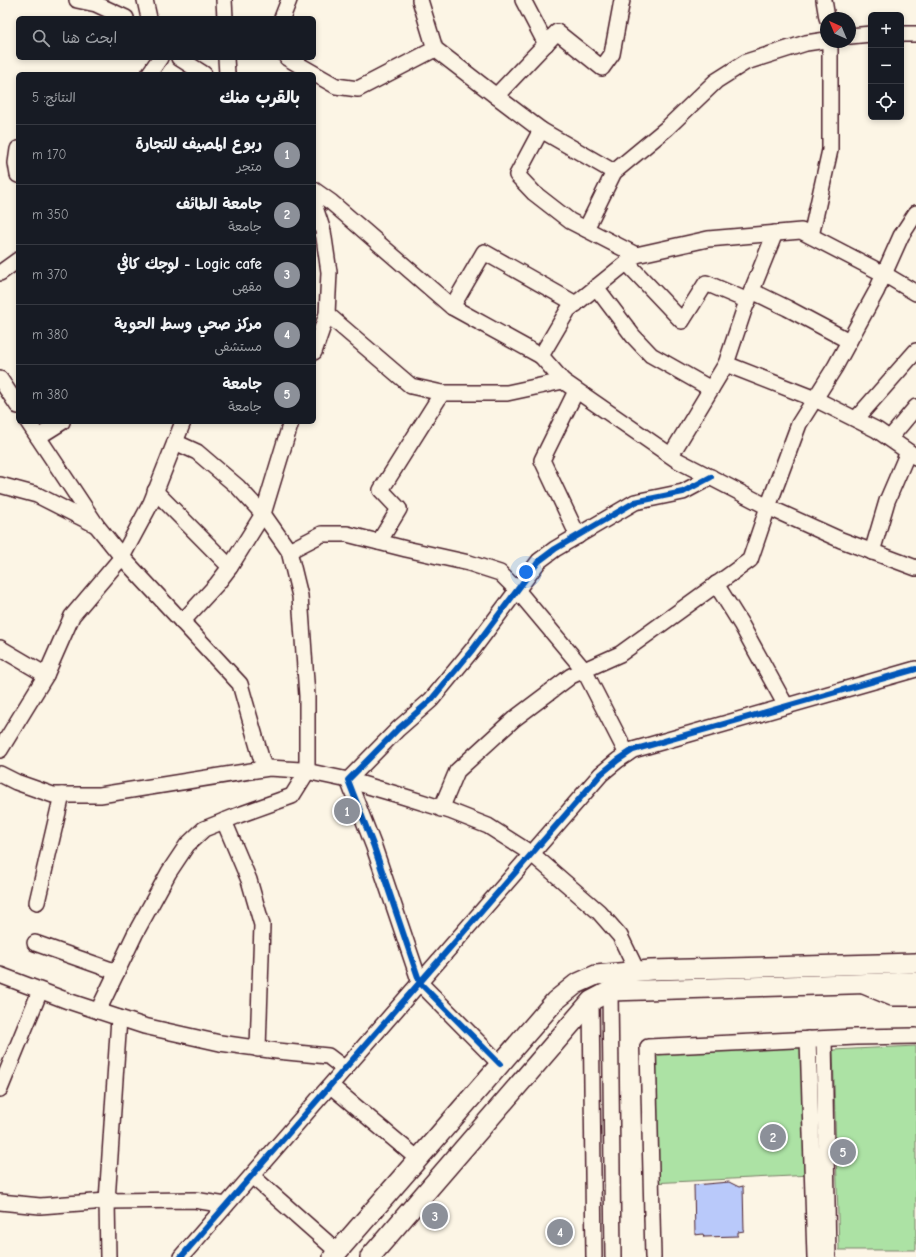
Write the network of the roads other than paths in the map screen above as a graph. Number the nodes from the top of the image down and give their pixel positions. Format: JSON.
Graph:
{"nodes":[{"id":1,"x":77,"y":0,"type":"edge"},
{"id":2,"x":145,"y":0,"type":"edge"},
{"id":3,"x":224,"y":0,"type":"edge"},
{"id":4,"x":289,"y":0,"type":"edge"},
{"id":5,"x":522,"y":0,"type":"edge"},
{"id":6,"x":622,"y":0,"type":"edge"},
{"id":7,"x":824,"y":0,"type":"edge"},
{"id":8,"x":418,"y":1,"type":"edge"},
{"id":9,"x":115,"y":10,"type":"edge"},
{"id":10,"x":826,"y":12,"type":"edge"},
{"id":11,"x":149,"y":16,"type":"edge"},
{"id":12,"x":225,"y":16,"type":"edge"},
{"id":13,"x":283,"y":16,"type":"edge"},
{"id":14,"x":868,"y":34,"type":"edge"},
{"id":15,"x":904,"y":34,"type":"edge"},
{"id":16,"x":916,"y":34,"type":"edge"},
{"id":17,"x":856,"y":35,"type":"edge"},
{"id":18,"x":820,"y":41,"type":"edge"},
{"id":19,"x":546,"y":44,"type":"junction"},
{"id":20,"x":830,"y":48,"type":"edge"},
{"id":21,"x":435,"y":49,"type":"junction"},
{"id":22,"x":159,"y":60,"type":"edge"},
{"id":23,"x":182,"y":60,"type":"edge"},
{"id":24,"x":226,"y":60,"type":"edge"},
{"id":25,"x":290,"y":60,"type":"edge"},
{"id":26,"x":150,"y":72,"type":"edge"},
{"id":27,"x":201,"y":72,"type":"edge"},
{"id":28,"x":226,"y":72,"type":"edge"},
{"id":29,"x":312,"y":72,"type":"edge"},
{"id":30,"x":316,"y":75,"type":"edge"},
{"id":31,"x":496,"y":96,"type":"junction"},
{"id":32,"x":541,"y":130,"type":"junction"},
{"id":33,"x":614,"y":172,"type":"junction"},
{"id":34,"x":316,"y":191,"type":"edge"},
{"id":35,"x":316,"y":210,"type":"edge"},
{"id":36,"x":916,"y":213,"type":"edge"},
{"id":37,"x":586,"y":229,"type":"junction"},
{"id":38,"x":775,"y":233,"type":"junction"},
{"id":39,"x":811,"y":236,"type":"junction"},
{"id":40,"x":632,"y":259,"type":"junction"},
{"id":41,"x":16,"y":264,"type":"edge"},
{"id":42,"x":0,"y":273,"type":"edge"},
{"id":43,"x":884,"y":274,"type":"junction"},
{"id":44,"x":596,"y":287,"type":"junction"},
{"id":45,"x":916,"y":293,"type":"edge"},
{"id":46,"x":750,"y":296,"type":"junction"},
{"id":47,"x":576,"y":304,"type":"junction"},
{"id":48,"x":452,"y":306,"type":"junction"},
{"id":49,"x":327,"y":314,"type":"junction"},
{"id":50,"x":849,"y":341,"type":"junction"},
{"id":51,"x":316,"y":346,"type":"edge"},
{"id":52,"x":541,"y":356,"type":"junction"},
{"id":53,"x":913,"y":359,"type":"edge"},
{"id":54,"x":726,"y":364,"type":"junction"},
{"id":55,"x":563,"y":381,"type":"junction"},
{"id":56,"x":9,"y":384,"type":"edge"},
{"id":57,"x":711,"y":389,"type":"junction"},
{"id":58,"x":576,"y":391,"type":"junction"},
{"id":59,"x":442,"y":393,"type":"junction"},
{"id":60,"x":814,"y":398,"type":"junction"},
{"id":61,"x":16,"y":401,"type":"edge"},
{"id":62,"x":916,"y":407,"type":"edge"},
{"id":63,"x":856,"y":419,"type":"junction"},
{"id":64,"x":29,"y":424,"type":"edge"},
{"id":65,"x":59,"y":424,"type":"edge"},
{"id":66,"x":182,"y":424,"type":"edge"},
{"id":67,"x":290,"y":424,"type":"edge"},
{"id":68,"x":38,"y":437,"type":"junction"},
{"id":69,"x":890,"y":438,"type":"junction"},
{"id":70,"x":175,"y":442,"type":"junction"},
{"id":71,"x":912,"y":454,"type":"edge"},
{"id":72,"x":671,"y":455,"type":"junction"},
{"id":73,"x":711,"y":477,"type":"junction"},
{"id":74,"x":0,"y":486,"type":"edge"},
{"id":75,"x":155,"y":491,"type":"junction"},
{"id":76,"x":768,"y":507,"type":"junction"},
{"id":77,"x":263,"y":514,"type":"junction"},
{"id":78,"x":97,"y":526,"type":"junction"},
{"id":79,"x":578,"y":536,"type":"junction"},
{"id":80,"x":379,"y":542,"type":"junction"},
{"id":81,"x":289,"y":551,"type":"junction"},
{"id":82,"x":872,"y":552,"type":"junction"},
{"id":83,"x":122,"y":557,"type":"junction"},
{"id":84,"x":230,"y":567,"type":"junction"},
{"id":85,"x":916,"y":568,"type":"edge"},
{"id":86,"x":716,"y":584,"type":"junction"},
{"id":87,"x":517,"y":590,"type":"junction"},
{"id":88,"x":182,"y":622,"type":"junction"},
{"id":89,"x":0,"y":648,"type":"edge"},
{"id":90,"x":916,"y":669,"type":"edge"},
{"id":91,"x":584,"y":670,"type":"junction"},
{"id":92,"x":46,"y":675,"type":"junction"},
{"id":93,"x":786,"y":706,"type":"junction"},
{"id":94,"x":0,"y":750,"type":"edge"},
{"id":95,"x":627,"y":754,"type":"junction"},
{"id":96,"x":264,"y":768,"type":"junction"},
{"id":97,"x":308,"y":772,"type":"junction"},
{"id":98,"x":0,"y":774,"type":"edge"},
{"id":99,"x":348,"y":780,"type":"junction"},
{"id":100,"x":62,"y":795,"type":"junction"},
{"id":101,"x":441,"y":809,"type":"junction"},
{"id":102,"x":224,"y":821,"type":"junction"},
{"id":103,"x":532,"y":854,"type":"junction"},
{"id":104,"x":37,"y":902,"type":"dead end"},
{"id":105,"x":35,"y":942,"type":"dead end"},
{"id":106,"x":916,"y":963,"type":"edge"},
{"id":107,"x":637,"y":971,"type":"junction"},
{"id":108,"x":117,"y":972,"type":"junction"},
{"id":109,"x":0,"y":975,"type":"edge"},
{"id":110,"x":916,"y":982,"type":"edge"},
{"id":111,"x":420,"y":983,"type":"junction"},
{"id":112,"x":858,"y":984,"type":"junction"},
{"id":113,"x":40,"y":991,"type":"junction"},
{"id":114,"x":610,"y":991,"type":"junction"},
{"id":115,"x":916,"y":998,"type":"edge"},
{"id":116,"x":591,"y":1001,"type":"junction"},
{"id":117,"x":98,"y":1011,"type":"junction"},
{"id":118,"x":119,"y":1018,"type":"junction"},
{"id":119,"x":916,"y":1036,"type":"edge"},
{"id":120,"x":808,"y":1039,"type":"junction"},
{"id":121,"x":824,"y":1039,"type":"junction"},
{"id":122,"x":258,"y":1049,"type":"junction"},
{"id":123,"x":500,"y":1064,"type":"junction"},
{"id":124,"x":345,"y":1069,"type":"junction"},
{"id":125,"x":331,"y":1086,"type":"junction"},
{"id":126,"x":0,"y":1089,"type":"edge"},
{"id":127,"x":418,"y":1159,"type":"junction"},
{"id":128,"x":252,"y":1176,"type":"junction"},
{"id":129,"x":108,"y":1201,"type":"junction"},
{"id":130,"x":0,"y":1202,"type":"edge"},
{"id":131,"x":226,"y":1205,"type":"junction"},
{"id":132,"x":335,"y":1254,"type":"edge"},
{"id":133,"x":108,"y":1257,"type":"edge"},
{"id":134,"x":181,"y":1257,"type":"edge"},
{"id":135,"x":370,"y":1257,"type":"edge"},
{"id":136,"x":594,"y":1257,"type":"edge"},
{"id":137,"x":613,"y":1257,"type":"edge"},
{"id":138,"x":653,"y":1257,"type":"edge"},
{"id":139,"x":815,"y":1257,"type":"edge"},
{"id":140,"x":828,"y":1257,"type":"edge"}],
"edges":[{"from":1,"to":9,"type":"street"},
{"from":2,"to":11,"type":"street"},
{"from":3,"to":12,"type":"street"},
{"from":4,"to":13,"type":"street"},
{"from":5,"to":19,"type":"street"},
{"from":6,"to":19,"type":"street"},
{"from":7,"to":10,"type":"street"},
{"from":8,"to":21,"type":"street"},
{"from":14,"to":17,"type":"street"},
{"from":15,"to":16,"type":"street"},
{"from":18,"to":33,"type":"street"},
{"from":19,"to":31,"type":"street"},
{"from":20,"to":39,"type":"street"},
{"from":21,"to":30,"type":"street"},
{"from":21,"to":31,"type":"street"},
{"from":22,"to":26,"type":"street"},
{"from":23,"to":27,"type":"street"},
{"from":24,"to":28,"type":"street"},
{"from":25,"to":29,"type":"street"},
{"from":31,"to":32,"type":"street"},
{"from":32,"to":33,"type":"street"},
{"from":32,"to":37,"type":"street"},
{"from":33,"to":37,"type":"street"},
{"from":34,"to":48,"type":"street"},
{"from":35,"to":49,"type":"street"},
{"from":36,"to":43,"type":"street"},
{"from":37,"to":40,"type":"street"},
{"from":38,"to":39,"type":"street"},
{"from":38,"to":40,"type":"street"},
{"from":38,"to":46,"type":"street"},
{"from":39,"to":43,"type":"street"},
{"from":40,"to":44,"type":"street"},
{"from":40,"to":46,"type":"street"},
{"from":41,"to":42,"type":"street"},
{"from":43,"to":45,"type":"street"},
{"from":43,"to":50,"type":"street"},
{"from":44,"to":47,"type":"street"},
{"from":44,"to":57,"type":"street"},
{"from":46,"to":50,"type":"street"},
{"from":46,"to":54,"type":"street"},
{"from":47,"to":48,"type":"street"},
{"from":47,"to":52,"type":"street"},
{"from":48,"to":52,"type":"street"},
{"from":49,"to":51,"type":"street"},
{"from":49,"to":59,"type":"street"},
{"from":50,"to":60,"type":"street"},
{"from":52,"to":55,"type":"street"},
{"from":53,"to":63,"type":"street"},
{"from":54,"to":57,"type":"street"},
{"from":54,"to":60,"type":"street"},
{"from":55,"to":58,"type":"street"},
{"from":55,"to":59,"type":"street"},
{"from":56,"to":61,"type":"street"},
{"from":57,"to":72,"type":"street"},
{"from":58,"to":72,"type":"street"},
{"from":58,"to":79,"type":"street"},
{"from":59,"to":80,"type":"street"},
{"from":60,"to":63,"type":"street"},
{"from":60,"to":76,"type":"street"},
{"from":62,"to":69,"type":"street"},
{"from":63,"to":69,"type":"street"},
{"from":64,"to":68,"type":"street"},
{"from":65,"to":68,"type":"street"},
{"from":66,"to":70,"type":"street"},
{"from":67,"to":77,"type":"street"},
{"from":68,"to":78,"type":"street"},
{"from":69,"to":71,"type":"street"},
{"from":70,"to":75,"type":"street"},
{"from":70,"to":77,"type":"street"},
{"from":71,"to":82,"type":"street"},
{"from":72,"to":73,"type":"street"},
{"from":73,"to":76,"type":"street"},
{"from":73,"to":79,"type":"street"},
{"from":74,"to":78,"type":"street"},
{"from":75,"to":83,"type":"street"},
{"from":75,"to":84,"type":"street"},
{"from":76,"to":82,"type":"street"},
{"from":76,"to":86,"type":"street"},
{"from":77,"to":81,"type":"street"},
{"from":77,"to":84,"type":"street"},
{"from":78,"to":83,"type":"street"},
{"from":79,"to":87,"type":"street"},
{"from":80,"to":81,"type":"street"},
{"from":80,"to":87,"type":"street"},
{"from":81,"to":97,"type":"street"},
{"from":82,"to":85,"type":"street"},
{"from":83,"to":88,"type":"street"},
{"from":83,"to":92,"type":"street"},
{"from":84,"to":88,"type":"street"},
{"from":86,"to":91,"type":"street"},
{"from":86,"to":93,"type":"street"},
{"from":87,"to":91,"type":"street"},
{"from":87,"to":99,"type":"street"},
{"from":88,"to":96,"type":"street"},
{"from":89,"to":92,"type":"street"},
{"from":90,"to":93,"type":"street"},
{"from":91,"to":95,"type":"street"},
{"from":91,"to":101,"type":"street"},
{"from":92,"to":94,"type":"street"},
{"from":93,"to":95,"type":"street"},
{"from":95,"to":103,"type":"street"},
{"from":96,"to":97,"type":"street"},
{"from":96,"to":100,"type":"street"},
{"from":97,"to":99,"type":"street"},
{"from":97,"to":102,"type":"street"},
{"from":98,"to":100,"type":"street"},
{"from":99,"to":101,"type":"street"},
{"from":99,"to":111,"type":"street"},
{"from":100,"to":104,"type":"street"},
{"from":101,"to":103,"type":"street"},
{"from":102,"to":108,"type":"street"},
{"from":102,"to":122,"type":"street"},
{"from":103,"to":107,"type":"street"},
{"from":103,"to":111,"type":"street"},
{"from":105,"to":108,"type":"street"},
{"from":106,"to":107,"type":"main road"},
{"from":107,"to":123,"type":"main road"},
{"from":108,"to":117,"type":"street"},
{"from":109,"to":113,"type":"street"},
{"from":110,"to":112,"type":"main road"},
{"from":111,"to":123,"type":"street"},
{"from":111,"to":124,"type":"street"},
{"from":112,"to":114,"type":"main road"},
{"from":112,"to":115,"type":"street"},
{"from":113,"to":117,"type":"street"},
{"from":113,"to":126,"type":"street"},
{"from":114,"to":116,"type":"main road"},
{"from":114,"to":137,"type":"street"},
{"from":116,"to":135,"type":"main road"},
{"from":116,"to":136,"type":"street"},
{"from":117,"to":118,"type":"street"},
{"from":118,"to":122,"type":"street"},
{"from":118,"to":129,"type":"street"},
{"from":119,"to":121,"type":"street"},
{"from":120,"to":121,"type":"street"},
{"from":120,"to":138,"type":"street"},
{"from":120,"to":139,"type":"street"},
{"from":121,"to":140,"type":"street"},
{"from":122,"to":124,"type":"street"},
{"from":123,"to":127,"type":"main road"},
{"from":124,"to":125,"type":"street"},
{"from":125,"to":127,"type":"street"},
{"from":125,"to":128,"type":"street"},
{"from":127,"to":132,"type":"main road"},
{"from":128,"to":131,"type":"street"},
{"from":128,"to":132,"type":"street"},
{"from":129,"to":130,"type":"street"},
{"from":129,"to":131,"type":"street"},
{"from":129,"to":133,"type":"street"},
{"from":131,"to":134,"type":"street"}]}
